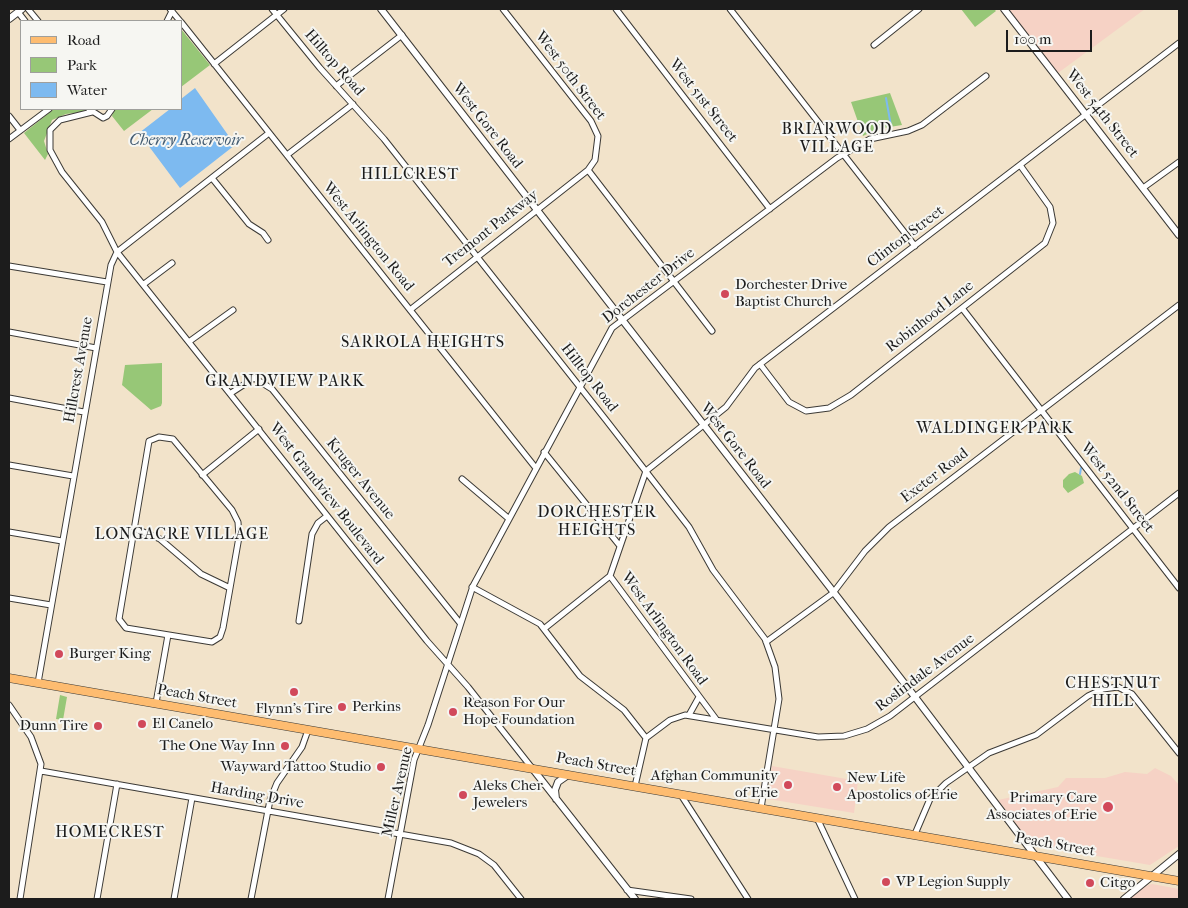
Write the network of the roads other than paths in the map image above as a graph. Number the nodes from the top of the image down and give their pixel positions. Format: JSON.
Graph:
{"nodes":[{"id":1,"x":28,"y":9,"type":"edge"},
{"id":2,"x":272,"y":9,"type":"edge"},
{"id":3,"x":284,"y":9,"type":"edge"},
{"id":4,"x":381,"y":9,"type":"edge"},
{"id":5,"x":503,"y":9,"type":"edge"},
{"id":6,"x":616,"y":9,"type":"edge"},
{"id":7,"x":730,"y":9,"type":"edge"},
{"id":8,"x":919,"y":9,"type":"edge"},
{"id":9,"x":1004,"y":9,"type":"edge"},
{"id":10,"x":20,"y":10,"type":"edge"},
{"id":11,"x":171,"y":10,"type":"edge"},
{"id":12,"x":276,"y":14,"type":"junction"},
{"id":13,"x":9,"y":19,"type":"edge"},
{"id":14,"x":37,"y":20,"type":"edge"},
{"id":15,"x":179,"y":20,"type":"edge"},
{"id":16,"x":182,"y":23,"type":"edge"},
{"id":17,"x":402,"y":35,"type":"junction"},
{"id":18,"x":874,"y":44,"type":"dead end"},
{"id":19,"x":1179,"y":44,"type":"edge"},
{"id":20,"x":214,"y":64,"type":"junction"},
{"id":21,"x":986,"y":76,"type":"dead end"},
{"id":22,"x":336,"y":86,"type":"junction"},
{"id":23,"x":353,"y":104,"type":"junction"},
{"id":24,"x":48,"y":110,"type":"edge"},
{"id":25,"x":90,"y":110,"type":"edge"},
{"id":26,"x":111,"y":110,"type":"edge"},
{"id":27,"x":1087,"y":114,"type":"junction"},
{"id":28,"x":9,"y":116,"type":"edge"},
{"id":29,"x":20,"y":130,"type":"junction"},
{"id":30,"x":269,"y":133,"type":"junction"},
{"id":31,"x":9,"y":139,"type":"edge"},
{"id":32,"x":287,"y":155,"type":"junction"},
{"id":33,"x":843,"y":155,"type":"junction"},
{"id":34,"x":1179,"y":162,"type":"edge"},
{"id":35,"x":1020,"y":165,"type":"junction"},
{"id":36,"x":588,"y":170,"type":"junction"},
{"id":37,"x":212,"y":178,"type":"junction"},
{"id":38,"x":1143,"y":188,"type":"junction"},
{"id":39,"x":770,"y":208,"type":"junction"},
{"id":40,"x":536,"y":209,"type":"junction"},
{"id":41,"x":1179,"y":235,"type":"edge"},
{"id":42,"x":268,"y":240,"type":"dead end"},
{"id":43,"x":915,"y":246,"type":"junction"},
{"id":44,"x":118,"y":252,"type":"junction"},
{"id":45,"x":476,"y":256,"type":"junction"},
{"id":46,"x":172,"y":263,"type":"dead end"},
{"id":47,"x":9,"y":266,"type":"edge"},
{"id":48,"x":674,"y":281,"type":"junction"},
{"id":49,"x":107,"y":282,"type":"junction"},
{"id":50,"x":144,"y":284,"type":"junction"},
{"id":51,"x":1179,"y":305,"type":"edge"},
{"id":52,"x":962,"y":308,"type":"junction"},
{"id":53,"x":233,"y":310,"type":"dead end"},
{"id":54,"x":410,"y":310,"type":"junction"},
{"id":55,"x":621,"y":320,"type":"junction"},
{"id":56,"x":712,"y":331,"type":"dead end"},
{"id":57,"x":9,"y":332,"type":"edge"},
{"id":58,"x":190,"y":341,"type":"junction"},
{"id":59,"x":96,"y":348,"type":"junction"},
{"id":60,"x":760,"y":364,"type":"junction"},
{"id":61,"x":580,"y":386,"type":"junction"},
{"id":62,"x":231,"y":392,"type":"junction"},
{"id":63,"x":9,"y":398,"type":"edge"},
{"id":64,"x":1041,"y":411,"type":"junction"},
{"id":65,"x":84,"y":412,"type":"junction"},
{"id":66,"x":703,"y":426,"type":"junction"},
{"id":67,"x":259,"y":429,"type":"junction"},
{"id":68,"x":544,"y":452,"type":"junction"},
{"id":69,"x":9,"y":465,"type":"edge"},
{"id":70,"x":535,"y":467,"type":"junction"},
{"id":71,"x":646,"y":471,"type":"junction"},
{"id":72,"x":202,"y":475,"type":"junction"},
{"id":73,"x":73,"y":476,"type":"junction"},
{"id":74,"x":462,"y":479,"type":"dead end"},
{"id":75,"x":1179,"y":493,"type":"edge"},
{"id":76,"x":327,"y":516,"type":"junction"},
{"id":77,"x":508,"y":518,"type":"junction"},
{"id":78,"x":134,"y":528,"type":"junction"},
{"id":79,"x":1133,"y":529,"type":"junction"},
{"id":80,"x":9,"y":532,"type":"edge"},
{"id":81,"x":62,"y":541,"type":"junction"},
{"id":82,"x":620,"y":546,"type":"junction"},
{"id":83,"x":610,"y":576,"type":"junction"},
{"id":84,"x":472,"y":587,"type":"junction"},
{"id":85,"x":230,"y":588,"type":"junction"},
{"id":86,"x":1179,"y":588,"type":"edge"},
{"id":87,"x":834,"y":593,"type":"junction"},
{"id":88,"x":9,"y":598,"type":"edge"},
{"id":89,"x":51,"y":605,"type":"junction"},
{"id":90,"x":300,"y":621,"type":"dead end"},
{"id":91,"x":460,"y":623,"type":"junction"},
{"id":92,"x":545,"y":628,"type":"junction"},
{"id":93,"x":168,"y":636,"type":"junction"},
{"id":94,"x":766,"y":642,"type":"junction"},
{"id":95,"x":447,"y":663,"type":"junction"},
{"id":96,"x":9,"y":678,"type":"edge"},
{"id":97,"x":38,"y":683,"type":"junction"},
{"id":98,"x":699,"y":697,"type":"junction"},
{"id":99,"x":915,"y":698,"type":"junction"},
{"id":100,"x":156,"y":704,"type":"junction"},
{"id":101,"x":9,"y":705,"type":"edge"},
{"id":102,"x":689,"y":715,"type":"junction"},
{"id":103,"x":716,"y":719,"type":"junction"},
{"id":104,"x":774,"y":729,"type":"junction"},
{"id":105,"x":308,"y":730,"type":"junction"},
{"id":106,"x":646,"y":738,"type":"junction"},
{"id":107,"x":419,"y":749,"type":"junction"},
{"id":108,"x":1179,"y":753,"type":"edge"},
{"id":109,"x":967,"y":767,"type":"junction"},
{"id":110,"x":532,"y":768,"type":"junction"},
{"id":111,"x":41,"y":771,"type":"junction"},
{"id":112,"x":569,"y":774,"type":"junction"},
{"id":113,"x":117,"y":784,"type":"junction"},
{"id":114,"x":635,"y":786,"type":"junction"},
{"id":115,"x":680,"y":794,"type":"junction"},
{"id":116,"x":192,"y":798,"type":"junction"},
{"id":117,"x":557,"y":800,"type":"junction"},
{"id":118,"x":761,"y":808,"type":"junction"},
{"id":119,"x":267,"y":811,"type":"junction"},
{"id":120,"x":817,"y":817,"type":"junction"},
{"id":121,"x":400,"y":834,"type":"junction"},
{"id":122,"x":915,"y":834,"type":"junction"},
{"id":123,"x":1179,"y":854,"type":"edge"},
{"id":124,"x":1034,"y":856,"type":"junction"},
{"id":125,"x":1151,"y":876,"type":"junction"},
{"id":126,"x":1179,"y":882,"type":"edge"},
{"id":127,"x":627,"y":890,"type":"junction"},
{"id":128,"x":20,"y":899,"type":"edge"},
{"id":129,"x":97,"y":899,"type":"edge"},
{"id":130,"x":174,"y":899,"type":"edge"},
{"id":131,"x":251,"y":899,"type":"edge"},
{"id":132,"x":388,"y":899,"type":"edge"},
{"id":133,"x":521,"y":899,"type":"edge"},
{"id":134,"x":635,"y":899,"type":"edge"},
{"id":135,"x":691,"y":899,"type":"edge"},
{"id":136,"x":748,"y":899,"type":"edge"},
{"id":137,"x":855,"y":899,"type":"edge"},
{"id":138,"x":1068,"y":899,"type":"edge"},
{"id":139,"x":1124,"y":899,"type":"edge"}],
"edges":[{"from":1,"to":14,"type":"street"},
{"from":2,"to":12,"type":"street","name":"Hilltop Road"},
{"from":3,"to":12,"type":"street"},
{"from":4,"to":17,"type":"street","name":"West Gore Road"},
{"from":5,"to":36,"type":"street","name":"West 50th Street"},
{"from":6,"to":39,"type":"street","name":"West 51st Street"},
{"from":7,"to":33,"type":"street"},
{"from":8,"to":18,"type":"street"},
{"from":9,"to":27,"type":"street","name":"West 54th Street"},
{"from":10,"to":13,"type":"street"},
{"from":11,"to":15,"type":"street","name":"West Arlington Road"},
{"from":12,"to":20,"type":"street"},
{"from":12,"to":22,"type":"street","name":"Hilltop Road"},
{"from":16,"to":20,"type":"street","name":"West Arlington Road"},
{"from":17,"to":22,"type":"street"},
{"from":17,"to":40,"type":"street","name":"West Gore Road"},
{"from":19,"to":27,"type":"street","name":"Clinton Street"},
{"from":20,"to":30,"type":"street","name":"West Arlington Road"},
{"from":21,"to":33,"type":"street","name":"Dorchester Drive"},
{"from":22,"to":23,"type":"street","name":"Hilltop Road"},
{"from":23,"to":32,"type":"street"},
{"from":23,"to":45,"type":"street","name":"Hilltop Road"},
{"from":24,"to":29,"type":"street"},
{"from":25,"to":26,"type":"street"},
{"from":25,"to":44,"type":"street","name":"West Grandview Boulevard"},
{"from":27,"to":35,"type":"street","name":"Clinton Street"},
{"from":27,"to":38,"type":"street","name":"West 54th Street"},
{"from":28,"to":29,"type":"street"},
{"from":29,"to":31,"type":"street"},
{"from":30,"to":32,"type":"street","name":"West Arlington Road"},
{"from":30,"to":37,"type":"street","name":"Hillcrest Avenue"},
{"from":32,"to":54,"type":"street","name":"West Arlington Road"},
{"from":33,"to":39,"type":"street","name":"Dorchester Drive"},
{"from":33,"to":43,"type":"street"},
{"from":34,"to":38,"type":"street"},
{"from":35,"to":43,"type":"street","name":"Clinton Street"},
{"from":35,"to":52,"type":"street","name":"Robinhood Lane"},
{"from":36,"to":40,"type":"street","name":"Tremont Parkway"},
{"from":36,"to":48,"type":"street"},
{"from":37,"to":42,"type":"street"},
{"from":37,"to":44,"type":"street","name":"Hillcrest Avenue"},
{"from":38,"to":41,"type":"street","name":"West 54th Street"},
{"from":39,"to":48,"type":"street","name":"Dorchester Drive"},
{"from":40,"to":45,"type":"street","name":"Tremont Parkway"},
{"from":40,"to":55,"type":"street","name":"West Gore Road"},
{"from":43,"to":60,"type":"street","name":"Clinton Street"},
{"from":44,"to":49,"type":"street","name":"Hillcrest Avenue"},
{"from":44,"to":50,"type":"street","name":"West Grandview Boulevard"},
{"from":45,"to":54,"type":"street","name":"Tremont Parkway"},
{"from":45,"to":61,"type":"street","name":"Hilltop Road"},
{"from":46,"to":50,"type":"street"},
{"from":47,"to":49,"type":"street"},
{"from":48,"to":55,"type":"street","name":"Dorchester Drive"},
{"from":48,"to":56,"type":"street"},
{"from":49,"to":59,"type":"street","name":"Hillcrest Avenue"},
{"from":50,"to":58,"type":"street","name":"West Grandview Boulevard"},
{"from":51,"to":64,"type":"street","name":"Exeter Road"},
{"from":52,"to":60,"type":"street","name":"Robinhood Lane"},
{"from":52,"to":64,"type":"street","name":"West 52nd Street"},
{"from":53,"to":58,"type":"street"},
{"from":54,"to":70,"type":"street","name":"West Arlington Road"},
{"from":55,"to":61,"type":"street","name":"Dorchester Drive"},
{"from":55,"to":66,"type":"street","name":"West Gore Road"},
{"from":57,"to":59,"type":"street"},
{"from":58,"to":62,"type":"street","name":"West Grandview Boulevard"},
{"from":59,"to":65,"type":"street","name":"Hillcrest Avenue"},
{"from":60,"to":66,"type":"street","name":"Clinton Street"},
{"from":61,"to":68,"type":"street","name":"Dorchester Drive"},
{"from":61,"to":71,"type":"street","name":"Hilltop Road"},
{"from":62,"to":67,"type":"street","name":"West Grandview Boulevard"},
{"from":62,"to":91,"type":"street","name":"Kruger Avenue"},
{"from":63,"to":65,"type":"street"},
{"from":64,"to":79,"type":"street","name":"West 52nd Street"},
{"from":64,"to":87,"type":"street","name":"Exeter Road"},
{"from":65,"to":73,"type":"street","name":"Hillcrest Avenue"},
{"from":66,"to":71,"type":"street","name":"Clinton Street"},
{"from":66,"to":87,"type":"street","name":"West Gore Road"},
{"from":67,"to":72,"type":"street"},
{"from":67,"to":76,"type":"street","name":"West Grandview Boulevard"},
{"from":68,"to":70,"type":"street","name":"Dorchester Drive"},
{"from":68,"to":82,"type":"street"},
{"from":69,"to":73,"type":"street"},
{"from":70,"to":77,"type":"street","name":"Dorchester Drive"},
{"from":71,"to":82,"type":"street"},
{"from":71,"to":94,"type":"street","name":"Hilltop Road"},
{"from":72,"to":78,"type":"street"},
{"from":72,"to":85,"type":"street"},
{"from":73,"to":81,"type":"street","name":"Hillcrest Avenue"},
{"from":74,"to":77,"type":"street"},
{"from":75,"to":79,"type":"street","name":"Roslindale Avenue"},
{"from":76,"to":90,"type":"street"},
{"from":76,"to":95,"type":"street","name":"West Grandview Boulevard"},
{"from":77,"to":84,"type":"street","name":"Dorchester Drive"},
{"from":78,"to":85,"type":"street"},
{"from":78,"to":93,"type":"street"},
{"from":79,"to":86,"type":"street","name":"West 52nd Street"},
{"from":79,"to":99,"type":"street","name":"Roslindale Avenue"},
{"from":80,"to":81,"type":"street"},
{"from":81,"to":89,"type":"street","name":"Hillcrest Avenue"},
{"from":82,"to":83,"type":"street"},
{"from":83,"to":92,"type":"street"},
{"from":83,"to":98,"type":"street","name":"West Arlington Road"},
{"from":84,"to":91,"type":"street","name":"Dorchester Drive"},
{"from":84,"to":92,"type":"street"},
{"from":85,"to":93,"type":"street"},
{"from":87,"to":94,"type":"street","name":"Exeter Road"},
{"from":87,"to":99,"type":"street","name":"West Gore Road"},
{"from":88,"to":89,"type":"street"},
{"from":89,"to":97,"type":"street","name":"Hillcrest Avenue"},
{"from":91,"to":95,"type":"street","name":"Dorchester Drive"},
{"from":92,"to":106,"type":"street"},
{"from":93,"to":100,"type":"street"},
{"from":94,"to":104,"type":"street","name":"Hilltop Road"},
{"from":95,"to":107,"type":"street","name":"Miller Avenue"},
{"from":95,"to":110,"type":"street","name":"West Grandview Boulevard"},
{"from":96,"to":97,"type":"main road","name":"Peach Street"},
{"from":97,"to":100,"type":"main road","name":"Peach Street"},
{"from":98,"to":102,"type":"street","name":"West Arlington Road"},
{"from":98,"to":103,"type":"street","name":"West Arlington Road"},
{"from":99,"to":104,"type":"street","name":"Roslindale Avenue"},
{"from":99,"to":109,"type":"street","name":"West Gore Road"},
{"from":100,"to":105,"type":"main road","name":"Peach Street"},
{"from":101,"to":111,"type":"street"},
{"from":102,"to":103,"type":"street","name":"Roslindale Avenue"},
{"from":102,"to":106,"type":"street","name":"Roslindale Avenue"},
{"from":103,"to":104,"type":"street","name":"Roslindale Avenue"},
{"from":104,"to":118,"type":"street","name":"Hilltop Road"},
{"from":105,"to":107,"type":"main road","name":"Peach Street"},
{"from":105,"to":119,"type":"street"},
{"from":106,"to":114,"type":"street"},
{"from":107,"to":110,"type":"main road","name":"Peach Street"},
{"from":107,"to":121,"type":"street","name":"Miller Avenue"},
{"from":108,"to":109,"type":"street"},
{"from":109,"to":122,"type":"street"},
{"from":109,"to":124,"type":"street","name":"West Gore Road"},
{"from":110,"to":112,"type":"main road","name":"Peach Street"},
{"from":110,"to":117,"type":"street","name":"West Grandview Boulevard"},
{"from":111,"to":113,"type":"street","name":"Harding Drive"},
{"from":111,"to":128,"type":"street"},
{"from":112,"to":114,"type":"main road","name":"Peach Street"},
{"from":112,"to":117,"type":"street"},
{"from":113,"to":116,"type":"street","name":"Harding Drive"},
{"from":113,"to":129,"type":"street"},
{"from":114,"to":115,"type":"main road","name":"Peach Street"},
{"from":115,"to":118,"type":"main road","name":"Peach Street"},
{"from":115,"to":136,"type":"street"},
{"from":116,"to":119,"type":"street","name":"Harding Drive"},
{"from":116,"to":130,"type":"street"},
{"from":117,"to":127,"type":"street","name":"West Grandview Boulevard"},
{"from":118,"to":120,"type":"main road","name":"Peach Street"},
{"from":119,"to":121,"type":"street","name":"Harding Drive"},
{"from":119,"to":131,"type":"street"},
{"from":120,"to":122,"type":"main road","name":"Peach Street"},
{"from":120,"to":137,"type":"street"},
{"from":121,"to":132,"type":"street","name":"Miller Avenue"},
{"from":121,"to":133,"type":"street","name":"Harding Drive"},
{"from":122,"to":124,"type":"main road","name":"Peach Street"},
{"from":123,"to":125,"type":"street"},
{"from":124,"to":125,"type":"main road","name":"Peach Street"},
{"from":124,"to":138,"type":"street","name":"West Gore Road"},
{"from":125,"to":126,"type":"main road","name":"Peach Street"},
{"from":125,"to":139,"type":"street"},
{"from":127,"to":134,"type":"street","name":"West Grandview Boulevard"},
{"from":127,"to":135,"type":"street"}]}
